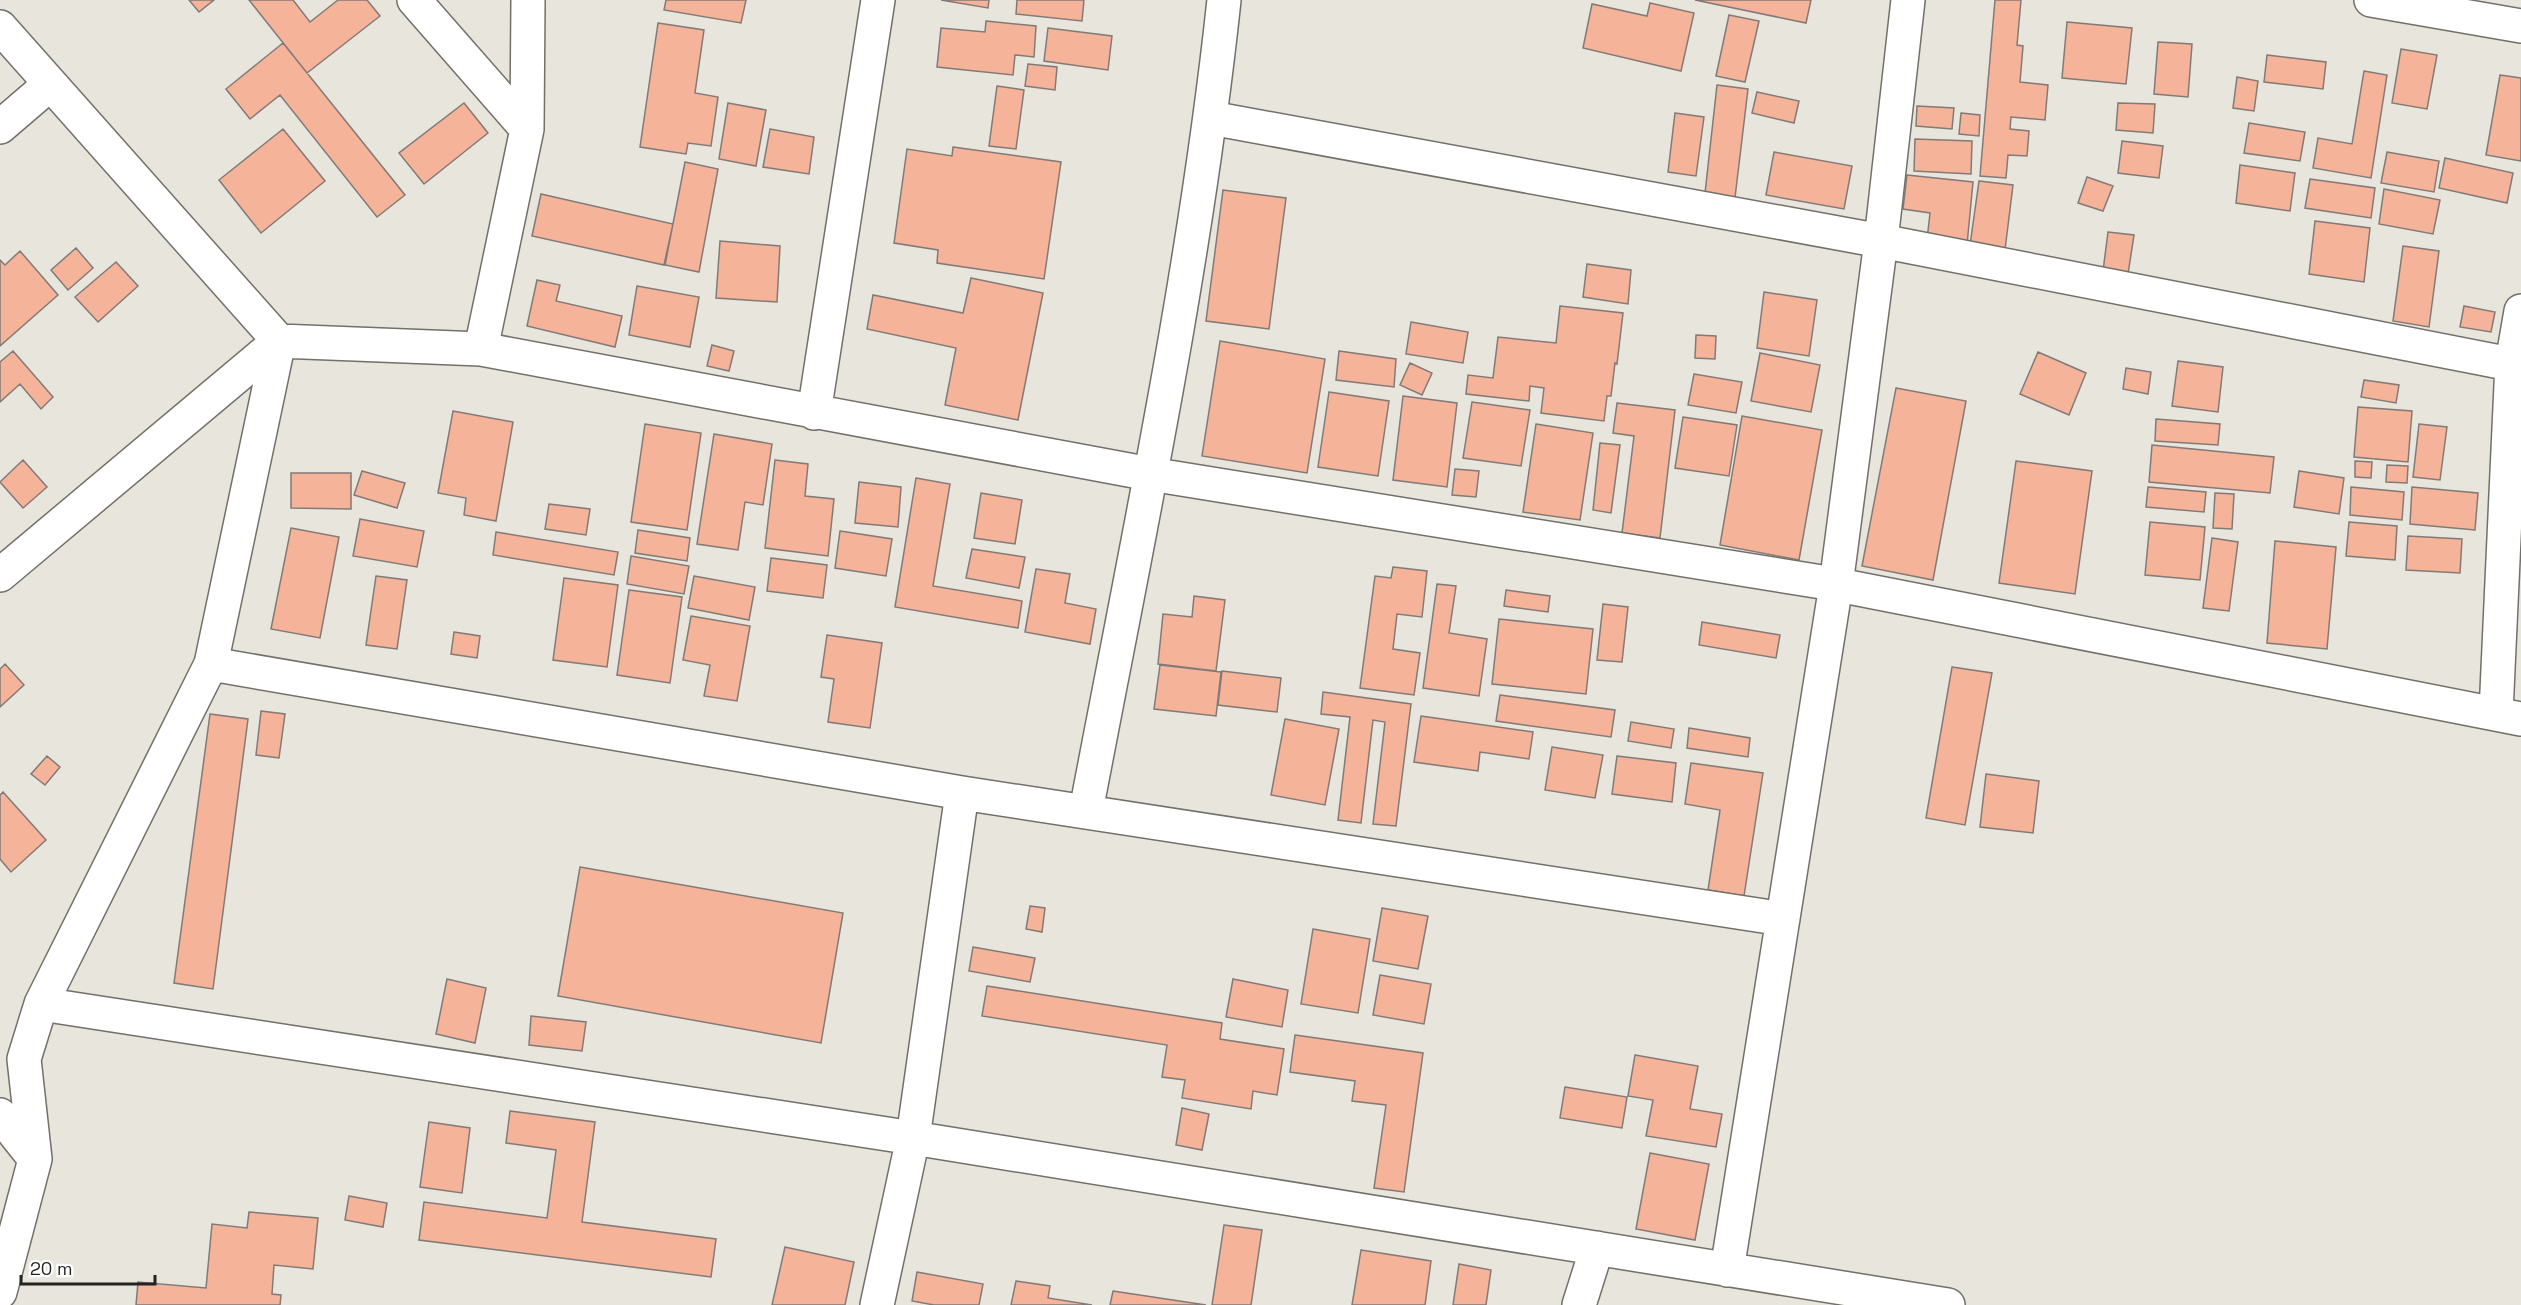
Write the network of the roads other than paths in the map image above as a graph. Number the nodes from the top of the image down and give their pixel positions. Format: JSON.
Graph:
{"nodes":[{"id":1,"x":414,"y":0,"type":"edge"},
{"id":2,"x":528,"y":0,"type":"edge"},
{"id":3,"x":878,"y":0,"type":"edge"},
{"id":4,"x":1224,"y":0,"type":"edge"},
{"id":5,"x":1908,"y":0,"type":"edge"},
{"id":6,"x":2371,"y":0,"type":"edge"},
{"id":7,"x":2521,"y":26,"type":"edge"},
{"id":8,"x":0,"y":27,"type":"edge"},
{"id":9,"x":49,"y":85,"type":"junction"},
{"id":10,"x":1211,"y":118,"type":"junction"},
{"id":11,"x":0,"y":127,"type":"edge"},
{"id":12,"x":527,"y":129,"type":"junction"},
{"id":13,"x":1881,"y":241,"type":"junction"},
{"id":14,"x":2521,"y":311,"type":"edge"},
{"id":15,"x":279,"y":341,"type":"junction"},
{"id":16,"x":481,"y":349,"type":"junction"},
{"id":17,"x":2516,"y":364,"type":"edge"},
{"id":18,"x":814,"y":413,"type":"junction"},
{"id":19,"x":1150,"y":474,"type":"junction"},
{"id":20,"x":0,"y":575,"type":"edge"},
{"id":21,"x":1836,"y":585,"type":"junction"},
{"id":22,"x":211,"y":664,"type":"junction"},
{"id":23,"x":2508,"y":716,"type":"edge"},
{"id":24,"x":962,"y":793,"type":"junction"},
{"id":25,"x":1086,"y":811,"type":"junction"},
{"id":26,"x":1783,"y":919,"type":"junction"},
{"id":27,"x":41,"y":1004,"type":"junction"},
{"id":28,"x":0,"y":1115,"type":"edge"},
{"id":29,"x":913,"y":1138,"type":"junction"},
{"id":30,"x":35,"y":1159,"type":"junction"},
{"id":31,"x":1597,"y":1248,"type":"junction"},
{"id":32,"x":1727,"y":1270,"type":"junction"},
{"id":33,"x":0,"y":1292,"type":"edge"},
{"id":34,"x":877,"y":1305,"type":"edge"},
{"id":35,"x":1579,"y":1305,"type":"edge"},
{"id":36,"x":1948,"y":1305,"type":"edge"}],
"edges":[{"from":1,"to":12,"type":"street"},
{"from":2,"to":12,"type":"street"},
{"from":3,"to":18,"type":"street"},
{"from":4,"to":10,"type":"street"},
{"from":5,"to":13,"type":"street"},
{"from":6,"to":7,"type":"street"},
{"from":8,"to":9,"type":"street"},
{"from":9,"to":11,"type":"street"},
{"from":9,"to":15,"type":"street"},
{"from":10,"to":13,"type":"street"},
{"from":10,"to":19,"type":"street"},
{"from":12,"to":16,"type":"street"},
{"from":13,"to":17,"type":"street"},
{"from":13,"to":21,"type":"street"},
{"from":14,"to":17,"type":"street"},
{"from":15,"to":16,"type":"street"},
{"from":15,"to":20,"type":"street"},
{"from":15,"to":22,"type":"street"},
{"from":16,"to":18,"type":"street"},
{"from":17,"to":23,"type":"street"},
{"from":18,"to":19,"type":"street"},
{"from":19,"to":21,"type":"street"},
{"from":19,"to":25,"type":"street"},
{"from":21,"to":23,"type":"street"},
{"from":21,"to":26,"type":"street"},
{"from":22,"to":24,"type":"street"},
{"from":22,"to":27,"type":"street"},
{"from":24,"to":25,"type":"street"},
{"from":24,"to":29,"type":"street"},
{"from":25,"to":26,"type":"street"},
{"from":26,"to":32,"type":"street"},
{"from":27,"to":29,"type":"street"},
{"from":27,"to":30,"type":"street"},
{"from":28,"to":30,"type":"street"},
{"from":29,"to":31,"type":"street"},
{"from":29,"to":34,"type":"street"},
{"from":30,"to":33,"type":"street"},
{"from":31,"to":32,"type":"street"},
{"from":31,"to":35,"type":"street"},
{"from":32,"to":36,"type":"street"}]}
